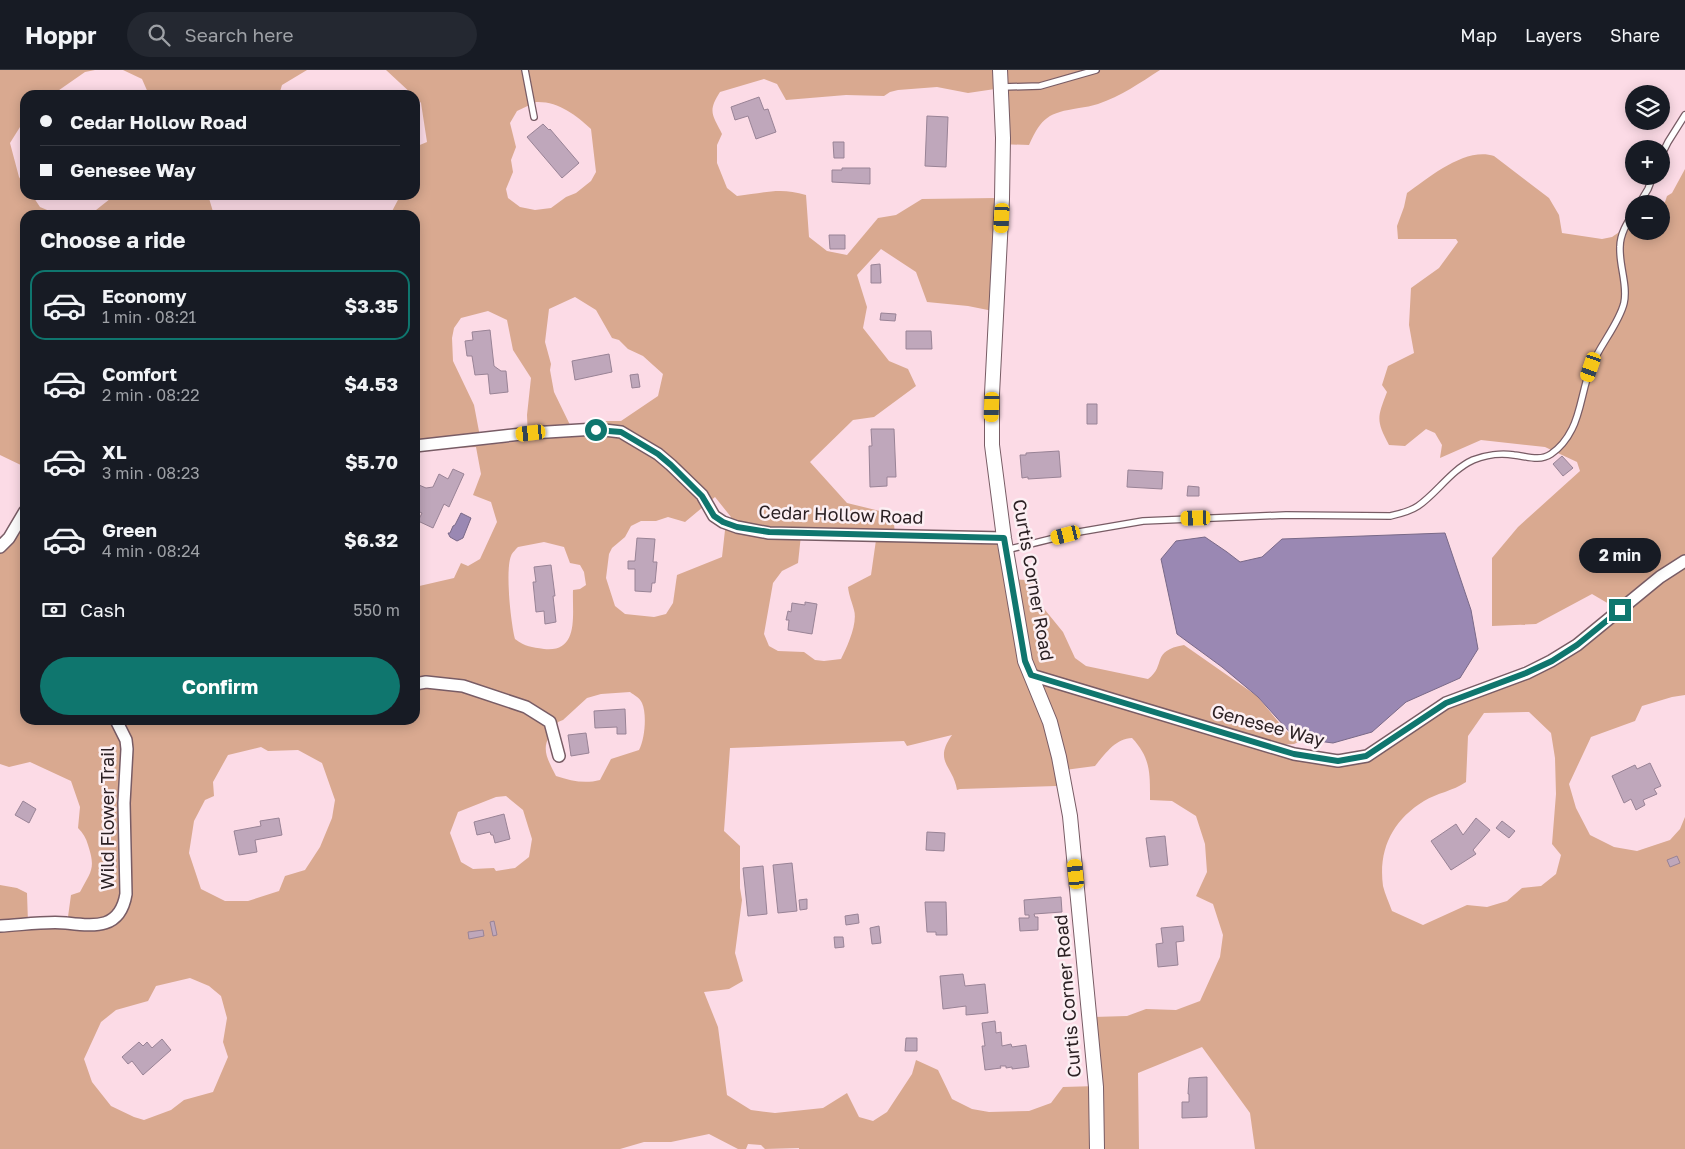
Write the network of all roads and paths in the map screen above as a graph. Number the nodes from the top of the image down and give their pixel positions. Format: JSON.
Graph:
{"nodes":[{"id":1,"x":525,"y":70,"type":"edge"},
{"id":2,"x":1000,"y":70,"type":"edge"},
{"id":3,"x":1096,"y":70,"type":"edge"},
{"id":4,"x":1002,"y":87,"type":"junction"},
{"id":5,"x":1685,"y":114,"type":"edge"},
{"id":6,"x":534,"y":116,"type":"dead end"},
{"id":7,"x":1669,"y":140,"type":"edge"},
{"id":8,"x":1625,"y":228,"type":"edge"},
{"id":9,"x":420,"y":445,"type":"edge"},
{"id":10,"x":20,"y":519,"type":"edge"},
{"id":11,"x":1005,"y":544,"type":"junction"},
{"id":12,"x":0,"y":547,"type":"edge"},
{"id":13,"x":1685,"y":561,"type":"edge"},
{"id":14,"x":1031,"y":675,"type":"junction"},
{"id":15,"x":420,"y":683,"type":"edge"},
{"id":16,"x":118,"y":725,"type":"edge"},
{"id":17,"x":559,"y":756,"type":"dead end"},
{"id":18,"x":0,"y":926,"type":"edge"},
{"id":19,"x":1097,"y":1149,"type":"edge"}],
"edges":[{"from":1,"to":6,"type":"lane"},
{"from":2,"to":4,"type":"street","name":"Curtis Corner Road"},
{"from":3,"to":4,"type":"lane"},
{"from":4,"to":11,"type":"street","name":"Curtis Corner Road"},
{"from":5,"to":7,"type":"lane"},
{"from":8,"to":11,"type":"lane"},
{"from":9,"to":11,"type":"street","name":"Cedar Hollow Road"},
{"from":10,"to":12,"type":"street"},
{"from":11,"to":14,"type":"street","name":"Curtis Corner Road"},
{"from":13,"to":14,"type":"street","name":"Genesee Way"},
{"from":14,"to":19,"type":"street","name":"Curtis Corner Road"},
{"from":15,"to":17,"type":"street"},
{"from":16,"to":18,"type":"street","name":"Wild Flower Trail"}]}
